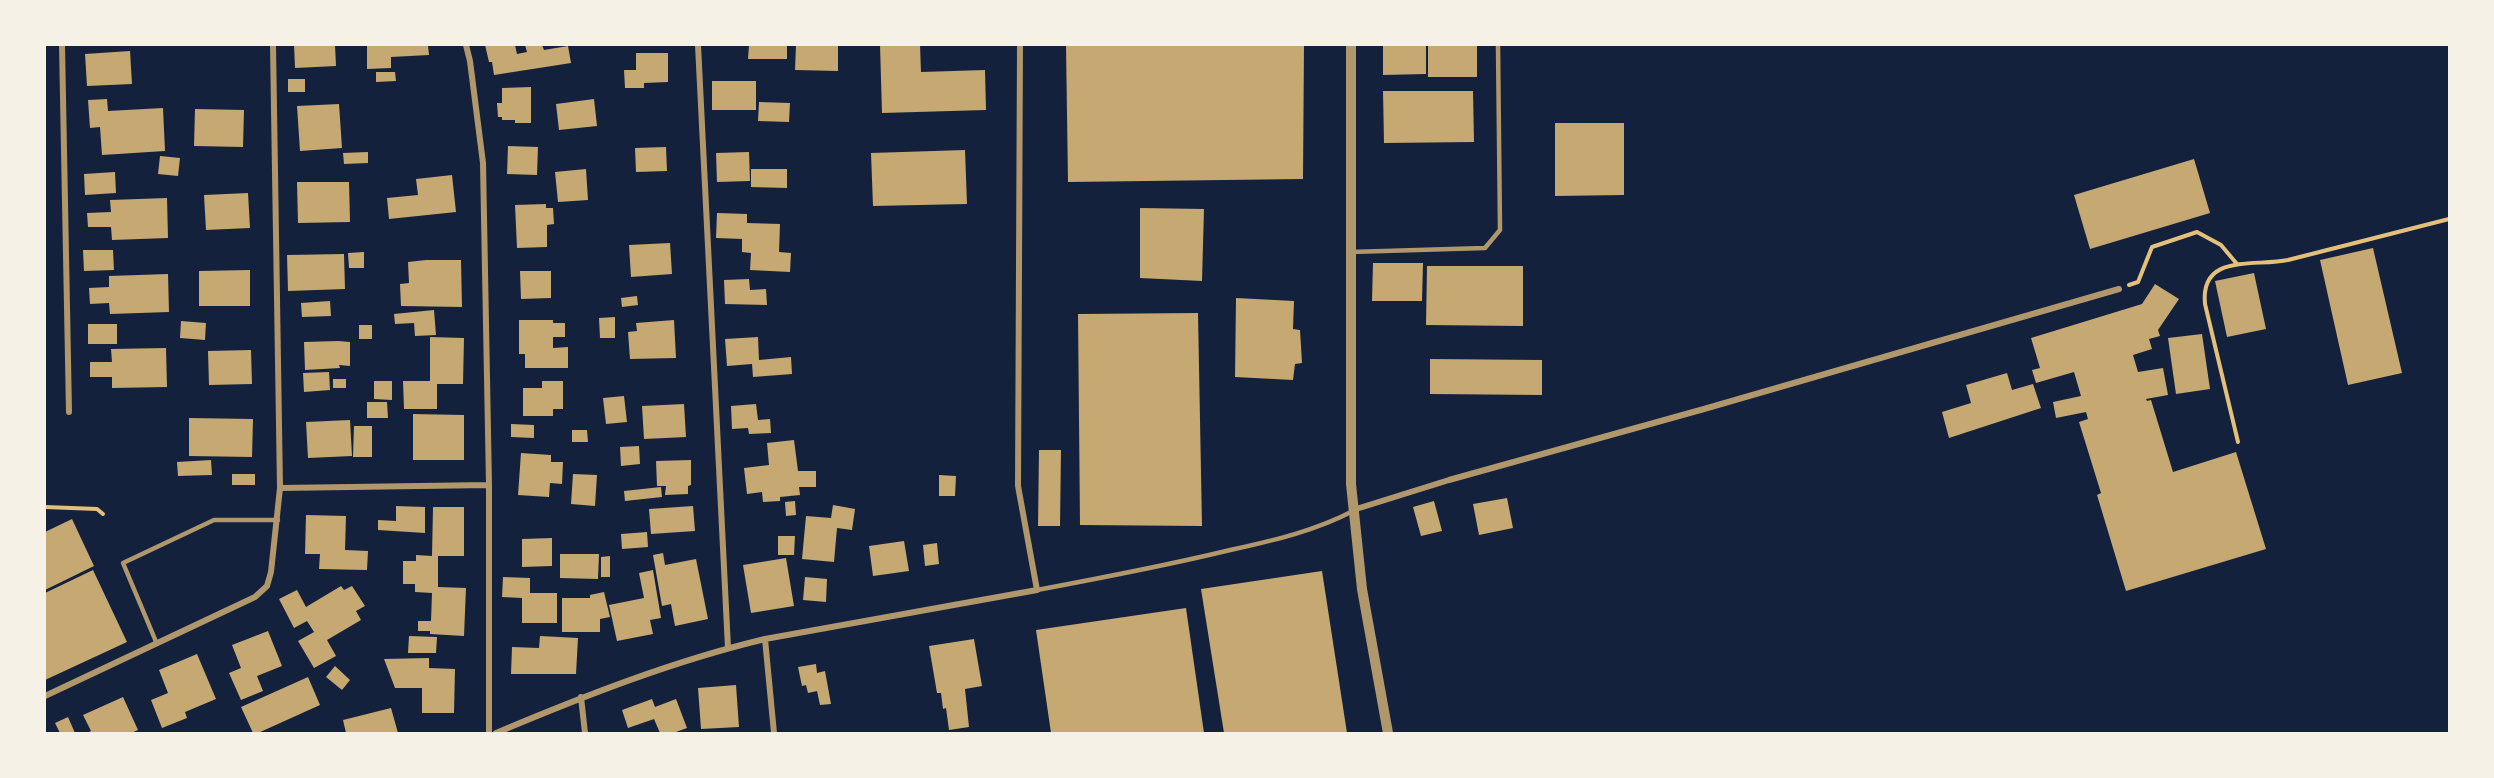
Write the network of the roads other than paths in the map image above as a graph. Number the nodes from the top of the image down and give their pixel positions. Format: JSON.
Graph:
{"nodes":[{"id":1,"x":62,"y":45,"type":"edge"},
{"id":2,"x":273,"y":45,"type":"edge"},
{"id":3,"x":466,"y":45,"type":"edge"},
{"id":4,"x":698,"y":45,"type":"edge"},
{"id":5,"x":1020,"y":45,"type":"edge"},
{"id":6,"x":1351,"y":45,"type":"edge"},
{"id":7,"x":1498,"y":45,"type":"edge"},
{"id":8,"x":1350,"y":252,"type":"junction"},
{"id":9,"x":2119,"y":289,"type":"road end"},
{"id":10,"x":69,"y":412,"type":"dead end"},
{"id":11,"x":489,"y":485,"type":"junction"},
{"id":12,"x":280,"y":488,"type":"junction"},
{"id":13,"x":1353,"y":511,"type":"junction"},
{"id":14,"x":278,"y":520,"type":"junction"},
{"id":15,"x":1037,"y":590,"type":"junction"},
{"id":16,"x":765,"y":639,"type":"junction"},
{"id":17,"x":157,"y":644,"type":"junction"},
{"id":18,"x":728,"y":648,"type":"junction"},
{"id":19,"x":45,"y":696,"type":"edge"},
{"id":20,"x":581,"y":697,"type":"junction"},
{"id":21,"x":489,"y":733,"type":"edge"},
{"id":22,"x":496,"y":733,"type":"edge"},
{"id":23,"x":585,"y":733,"type":"edge"},
{"id":24,"x":774,"y":733,"type":"edge"},
{"id":25,"x":1388,"y":733,"type":"edge"}],
"edges":[{"from":1,"to":10,"type":"street"},
{"from":2,"to":12,"type":"street"},
{"from":3,"to":11,"type":"street"},
{"from":4,"to":18,"type":"street"},
{"from":5,"to":15,"type":"street"},
{"from":6,"to":8,"type":"street"},
{"from":7,"to":8,"type":"lane"},
{"from":8,"to":13,"type":"street"},
{"from":9,"to":13,"type":"street"},
{"from":11,"to":12,"type":"street"},
{"from":11,"to":21,"type":"street"},
{"from":12,"to":14,"type":"street"},
{"from":13,"to":15,"type":"lane"},
{"from":13,"to":25,"type":"street"},
{"from":14,"to":17,"type":"street"},
{"from":14,"to":17,"type":"lane"},
{"from":15,"to":16,"type":"street"},
{"from":16,"to":18,"type":"street"},
{"from":16,"to":24,"type":"street"},
{"from":17,"to":19,"type":"street"},
{"from":18,"to":20,"type":"street"},
{"from":20,"to":22,"type":"street"},
{"from":20,"to":23,"type":"street"}]}
